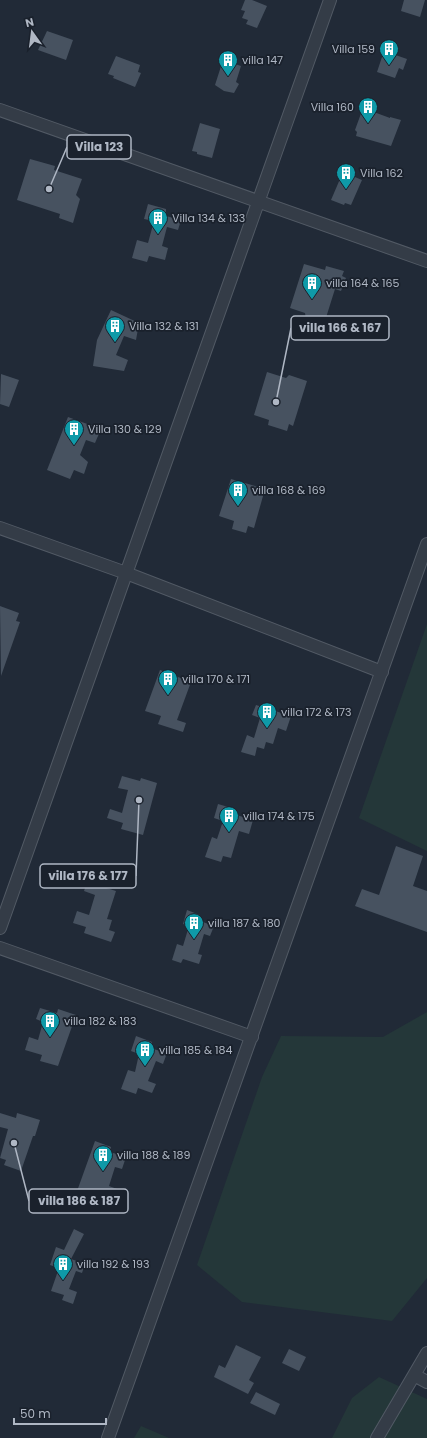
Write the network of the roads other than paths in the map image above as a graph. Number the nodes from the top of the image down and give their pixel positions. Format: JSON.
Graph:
{"nodes":[{"id":1,"x":330,"y":0,"type":"edge"},
{"id":2,"x":0,"y":110,"type":"edge"},
{"id":3,"x":258,"y":202,"type":"junction"},
{"id":4,"x":427,"y":261,"type":"edge"},
{"id":5,"x":0,"y":528,"type":"edge"},
{"id":6,"x":427,"y":544,"type":"edge"},
{"id":7,"x":126,"y":573,"type":"junction"},
{"id":8,"x":382,"y":672,"type":"junction"},
{"id":9,"x":0,"y":928,"type":"edge"},
{"id":10,"x":0,"y":948,"type":"edge"},
{"id":11,"x":252,"y":1036,"type":"junction"},
{"id":12,"x":427,"y":1353,"type":"edge"},
{"id":13,"x":414,"y":1375,"type":"junction"},
{"id":14,"x":427,"y":1382,"type":"edge"},
{"id":15,"x":108,"y":1438,"type":"edge"},
{"id":16,"x":377,"y":1438,"type":"edge"}],
"edges":[{"from":1,"to":3,"type":"street"},
{"from":2,"to":3,"type":"street"},
{"from":3,"to":4,"type":"street"},
{"from":3,"to":7,"type":"street"},
{"from":5,"to":7,"type":"street"},
{"from":6,"to":8,"type":"street"},
{"from":7,"to":8,"type":"street"},
{"from":7,"to":9,"type":"street"},
{"from":8,"to":11,"type":"street"},
{"from":10,"to":11,"type":"street"},
{"from":11,"to":15,"type":"street"},
{"from":12,"to":13,"type":"street"},
{"from":13,"to":14,"type":"street"},
{"from":13,"to":16,"type":"street"}]}
